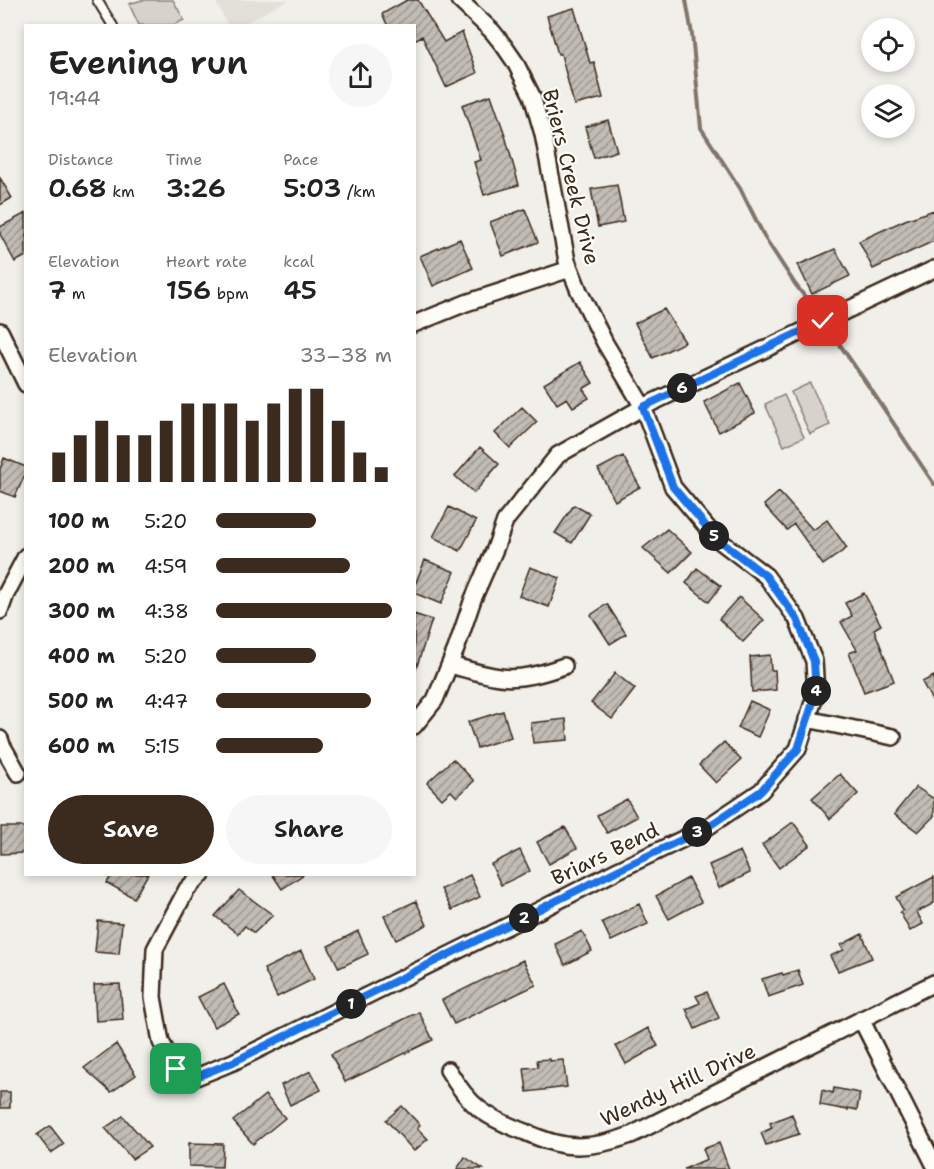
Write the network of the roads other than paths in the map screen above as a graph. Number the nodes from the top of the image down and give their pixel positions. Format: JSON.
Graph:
{"nodes":[{"id":1,"x":97,"y":0,"type":"edge"},
{"id":2,"x":459,"y":0,"type":"edge"},
{"id":3,"x":112,"y":24,"type":"edge"},
{"id":4,"x":570,"y":269,"type":"junction"},
{"id":5,"x":934,"y":269,"type":"edge"},
{"id":6,"x":416,"y":323,"type":"edge"},
{"id":7,"x":2,"y":340,"type":"edge"},
{"id":8,"x":24,"y":380,"type":"edge"},
{"id":9,"x":643,"y":407,"type":"junction"},
{"id":10,"x":24,"y":560,"type":"edge"},
{"id":11,"x":0,"y":611,"type":"edge"},
{"id":12,"x":450,"y":665,"type":"junction"},
{"id":13,"x":564,"y":666,"type":"dead end"},
{"id":14,"x":807,"y":719,"type":"junction"},
{"id":15,"x":416,"y":724,"type":"edge"},
{"id":16,"x":893,"y":737,"type":"dead end"},
{"id":17,"x":0,"y":739,"type":"edge"},
{"id":18,"x":18,"y":773,"type":"dead end"},
{"id":19,"x":200,"y":876,"type":"edge"},
{"id":20,"x":934,"y":982,"type":"edge"},
{"id":21,"x":861,"y":1019,"type":"junction"},
{"id":22,"x":448,"y":1070,"type":"dead end"},
{"id":23,"x":934,"y":1164,"type":"edge"}],
"edges":[{"from":1,"to":3,"type":"lane"},
{"from":2,"to":4,"type":"street","name":"Briers Creek Drive"},
{"from":4,"to":6,"type":"street"},
{"from":4,"to":9,"type":"street","name":"Briers Creek Drive"},
{"from":5,"to":9,"type":"street"},
{"from":7,"to":8,"type":"street"},
{"from":9,"to":12,"type":"street"},
{"from":9,"to":14,"type":"street","name":"Briars Bend"},
{"from":10,"to":11,"type":"street"},
{"from":12,"to":13,"type":"street"},
{"from":12,"to":15,"type":"street"},
{"from":14,"to":16,"type":"street"},
{"from":14,"to":19,"type":"street","name":"Briars Bend"},
{"from":17,"to":18,"type":"street"},
{"from":20,"to":21,"type":"street","name":"Wendy Hill Drive"},
{"from":21,"to":22,"type":"street","name":"Wendy Hill Drive"},
{"from":21,"to":23,"type":"street"}]}
